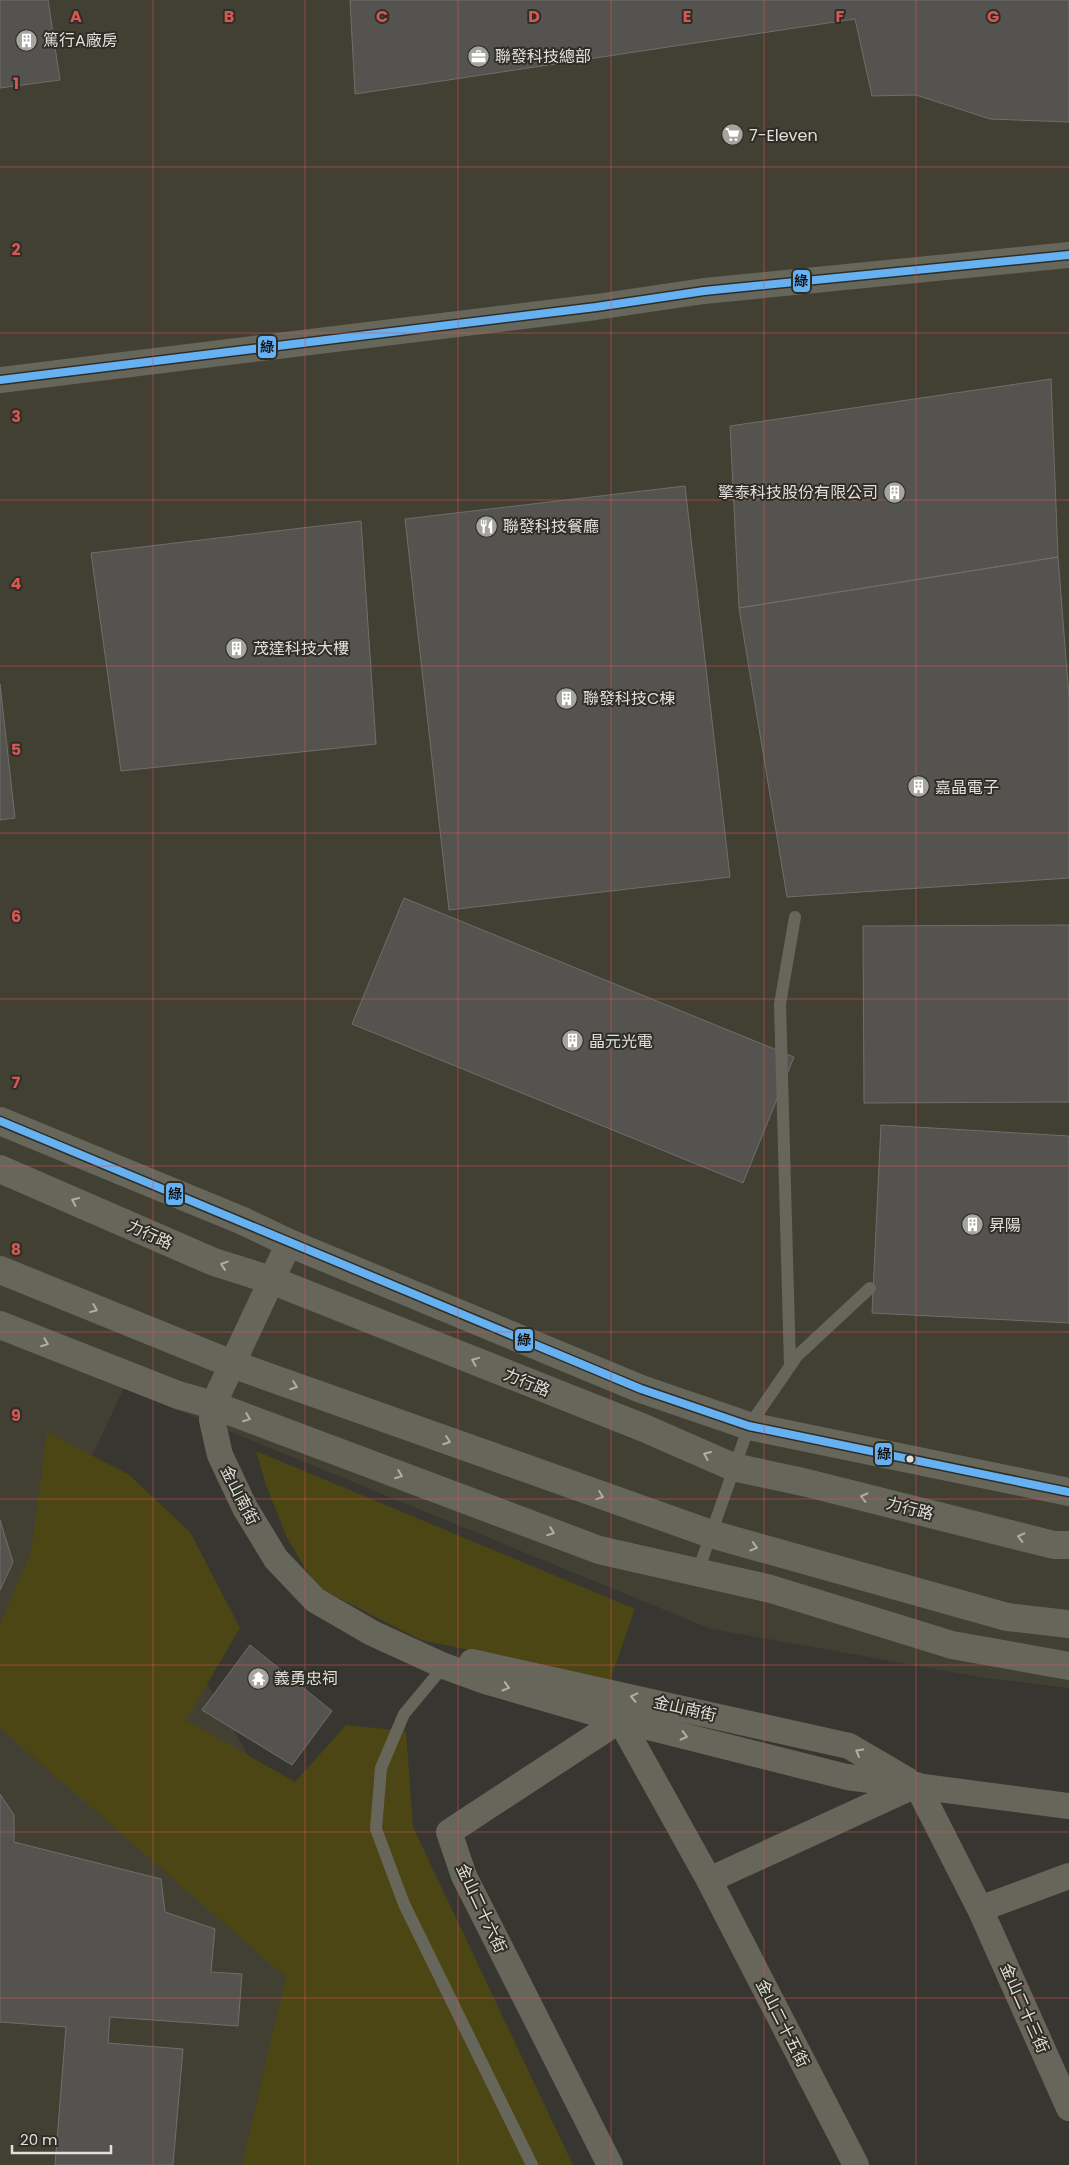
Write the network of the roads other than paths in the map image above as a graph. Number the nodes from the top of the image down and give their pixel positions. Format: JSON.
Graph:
{"nodes":[{"id":1,"x":1069,"y":255,"type":"edge"},
{"id":2,"x":0,"y":380,"type":"edge"},
{"id":3,"x":795,"y":917,"type":"dead end"},
{"id":4,"x":0,"y":1122,"type":"edge"},
{"id":5,"x":0,"y":1168,"type":"edge"},
{"id":6,"x":289,"y":1243,"type":"junction"},
{"id":7,"x":0,"y":1270,"type":"edge"},
{"id":8,"x":270,"y":1280,"type":"junction"},
{"id":9,"x":870,"y":1288,"type":"dead end"},
{"id":10,"x":0,"y":1325,"type":"edge"},
{"id":11,"x":232,"y":1364,"type":"junction"},
{"id":12,"x":790,"y":1366,"type":"junction"},
{"id":13,"x":213,"y":1405,"type":"junction"},
{"id":14,"x":749,"y":1426,"type":"junction"},
{"id":15,"x":734,"y":1467,"type":"junction"},
{"id":16,"x":1069,"y":1492,"type":"edge"},
{"id":17,"x":711,"y":1534,"type":"junction"},
{"id":18,"x":1069,"y":1545,"type":"edge"},
{"id":19,"x":697,"y":1574,"type":"junction"},
{"id":20,"x":1069,"y":1624,"type":"edge"},
{"id":21,"x":444,"y":1666,"type":"junction"},
{"id":22,"x":1069,"y":1666,"type":"edge"},
{"id":23,"x":620,"y":1720,"type":"junction"},
{"id":24,"x":917,"y":1785,"type":"junction"},
{"id":25,"x":1069,"y":1806,"type":"edge"},
{"id":26,"x":1069,"y":1876,"type":"edge"},
{"id":27,"x":709,"y":1880,"type":"junction"},
{"id":28,"x":980,"y":1909,"type":"junction"},
{"id":29,"x":1069,"y":2108,"type":"edge"},
{"id":30,"x":532,"y":2165,"type":"edge"},
{"id":31,"x":610,"y":2165,"type":"edge"},
{"id":32,"x":856,"y":2165,"type":"edge"}],
"edges":[{"from":1,"to":2,"type":"street"},
{"from":3,"to":12,"type":"lane"},
{"from":4,"to":6,"type":"street"},
{"from":8,"to":5,"type":"street","name":"力行路","one_way":true},
{"from":6,"to":8,"type":"street","name":"金山南街"},
{"from":6,"to":14,"type":"street"},
{"from":7,"to":11,"type":"street","one_way":true},
{"from":8,"to":11,"type":"street","name":"金山南街"},
{"from":15,"to":8,"type":"street","name":"力行路","one_way":true},
{"from":9,"to":12,"type":"lane"},
{"from":10,"to":13,"type":"street","one_way":true},
{"from":11,"to":13,"type":"street","name":"金山南街"},
{"from":11,"to":17,"type":"street","one_way":true},
{"from":12,"to":14,"type":"lane"},
{"from":13,"to":19,"type":"street","one_way":true},
{"from":13,"to":21,"type":"street","name":"金山南街"},
{"from":14,"to":15,"type":"lane"},
{"from":14,"to":16,"type":"street"},
{"from":15,"to":17,"type":"lane"},
{"from":18,"to":15,"type":"street","name":"力行路","one_way":true},
{"from":17,"to":19,"type":"lane"},
{"from":17,"to":20,"type":"street","one_way":true},
{"from":19,"to":22,"type":"street"},
{"from":21,"to":23,"type":"street","name":"金山南街","one_way":true},
{"from":24,"to":21,"type":"street","name":"金山南街","one_way":true},
{"from":21,"to":30,"type":"lane"},
{"from":23,"to":24,"type":"street","name":"金山南街","one_way":true},
{"from":23,"to":27,"type":"street","name":"金山二十五街"},
{"from":23,"to":31,"type":"street","name":"金山二十六街"},
{"from":24,"to":25,"type":"street","name":"金山南街"},
{"from":24,"to":27,"type":"street"},
{"from":24,"to":28,"type":"street","name":"金山二十三街"},
{"from":26,"to":28,"type":"street"},
{"from":27,"to":32,"type":"street","name":"金山二十五街"},
{"from":28,"to":29,"type":"street","name":"金山二十三街"}]}
